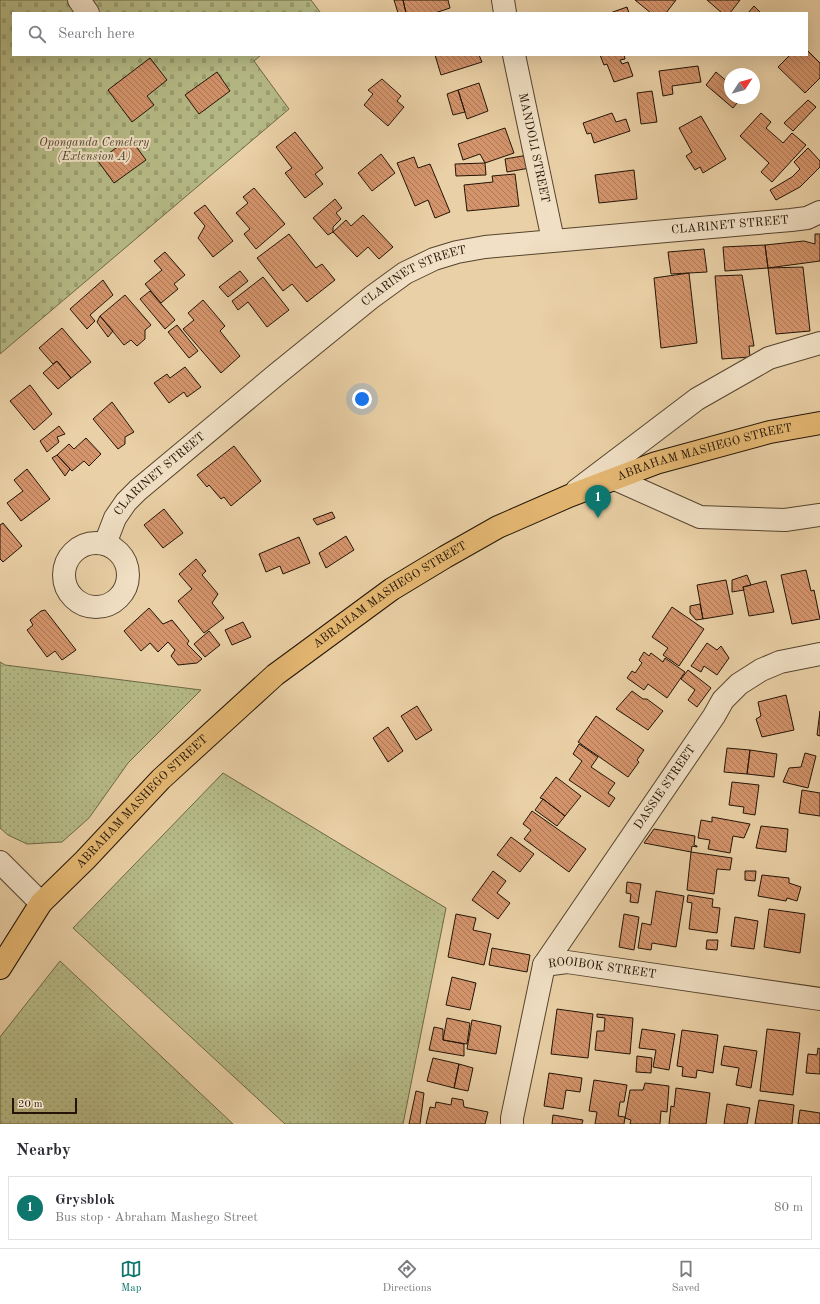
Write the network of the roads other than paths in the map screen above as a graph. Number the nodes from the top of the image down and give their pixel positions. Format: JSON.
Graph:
{"nodes":[{"id":1,"x":78,"y":0,"type":"edge"},
{"id":2,"x":503,"y":0,"type":"edge"},
{"id":3,"x":87,"y":12,"type":"edge"},
{"id":4,"x":505,"y":12,"type":"edge"},
{"id":5,"x":514,"y":56,"type":"edge"},
{"id":6,"x":820,"y":212,"type":"edge"},
{"id":7,"x":553,"y":240,"type":"junction"},
{"id":8,"x":820,"y":343,"type":"edge"},
{"id":9,"x":820,"y":423,"type":"edge"},
{"id":10,"x":615,"y":479,"type":"junction"},
{"id":11,"x":569,"y":496,"type":"junction"},
{"id":12,"x":820,"y":516,"type":"edge"},
{"id":13,"x":105,"y":544,"type":"dead end"},
{"id":14,"x":820,"y":654,"type":"edge"},
{"id":15,"x":0,"y":862,"type":"edge"},
{"id":16,"x":41,"y":903,"type":"junction"},
{"id":17,"x":544,"y":965,"type":"junction"},
{"id":18,"x":0,"y":968,"type":"edge"},
{"id":19,"x":819,"y":995,"type":"edge"},
{"id":20,"x":512,"y":1124,"type":"edge"}],
"edges":[{"from":1,"to":3,"type":"street"},
{"from":2,"to":4,"type":"street"},
{"from":5,"to":7,"type":"street","name":"MANDOLI STREET"},
{"from":6,"to":7,"type":"street","name":"CLARINET STREET"},
{"from":7,"to":13,"type":"street","name":"CLARINET STREET"},
{"from":8,"to":11,"type":"street"},
{"from":9,"to":10,"type":"main road","name":"ABRAHAM MASHEGO STREET"},
{"from":10,"to":11,"type":"main road","name":"ABRAHAM MASHEGO STREET"},
{"from":10,"to":12,"type":"street"},
{"from":11,"to":16,"type":"main road","name":"ABRAHAM MASHEGO STREET"},
{"from":14,"to":17,"type":"street","name":"DASSIE STREET"},
{"from":15,"to":16,"type":"street"},
{"from":16,"to":18,"type":"main road","name":"ABRAHAM MASHEGO STREET"},
{"from":17,"to":19,"type":"street","name":"ROOIBOK STREET"},
{"from":17,"to":20,"type":"street","name":"ROOIBOK STREET"}]}
